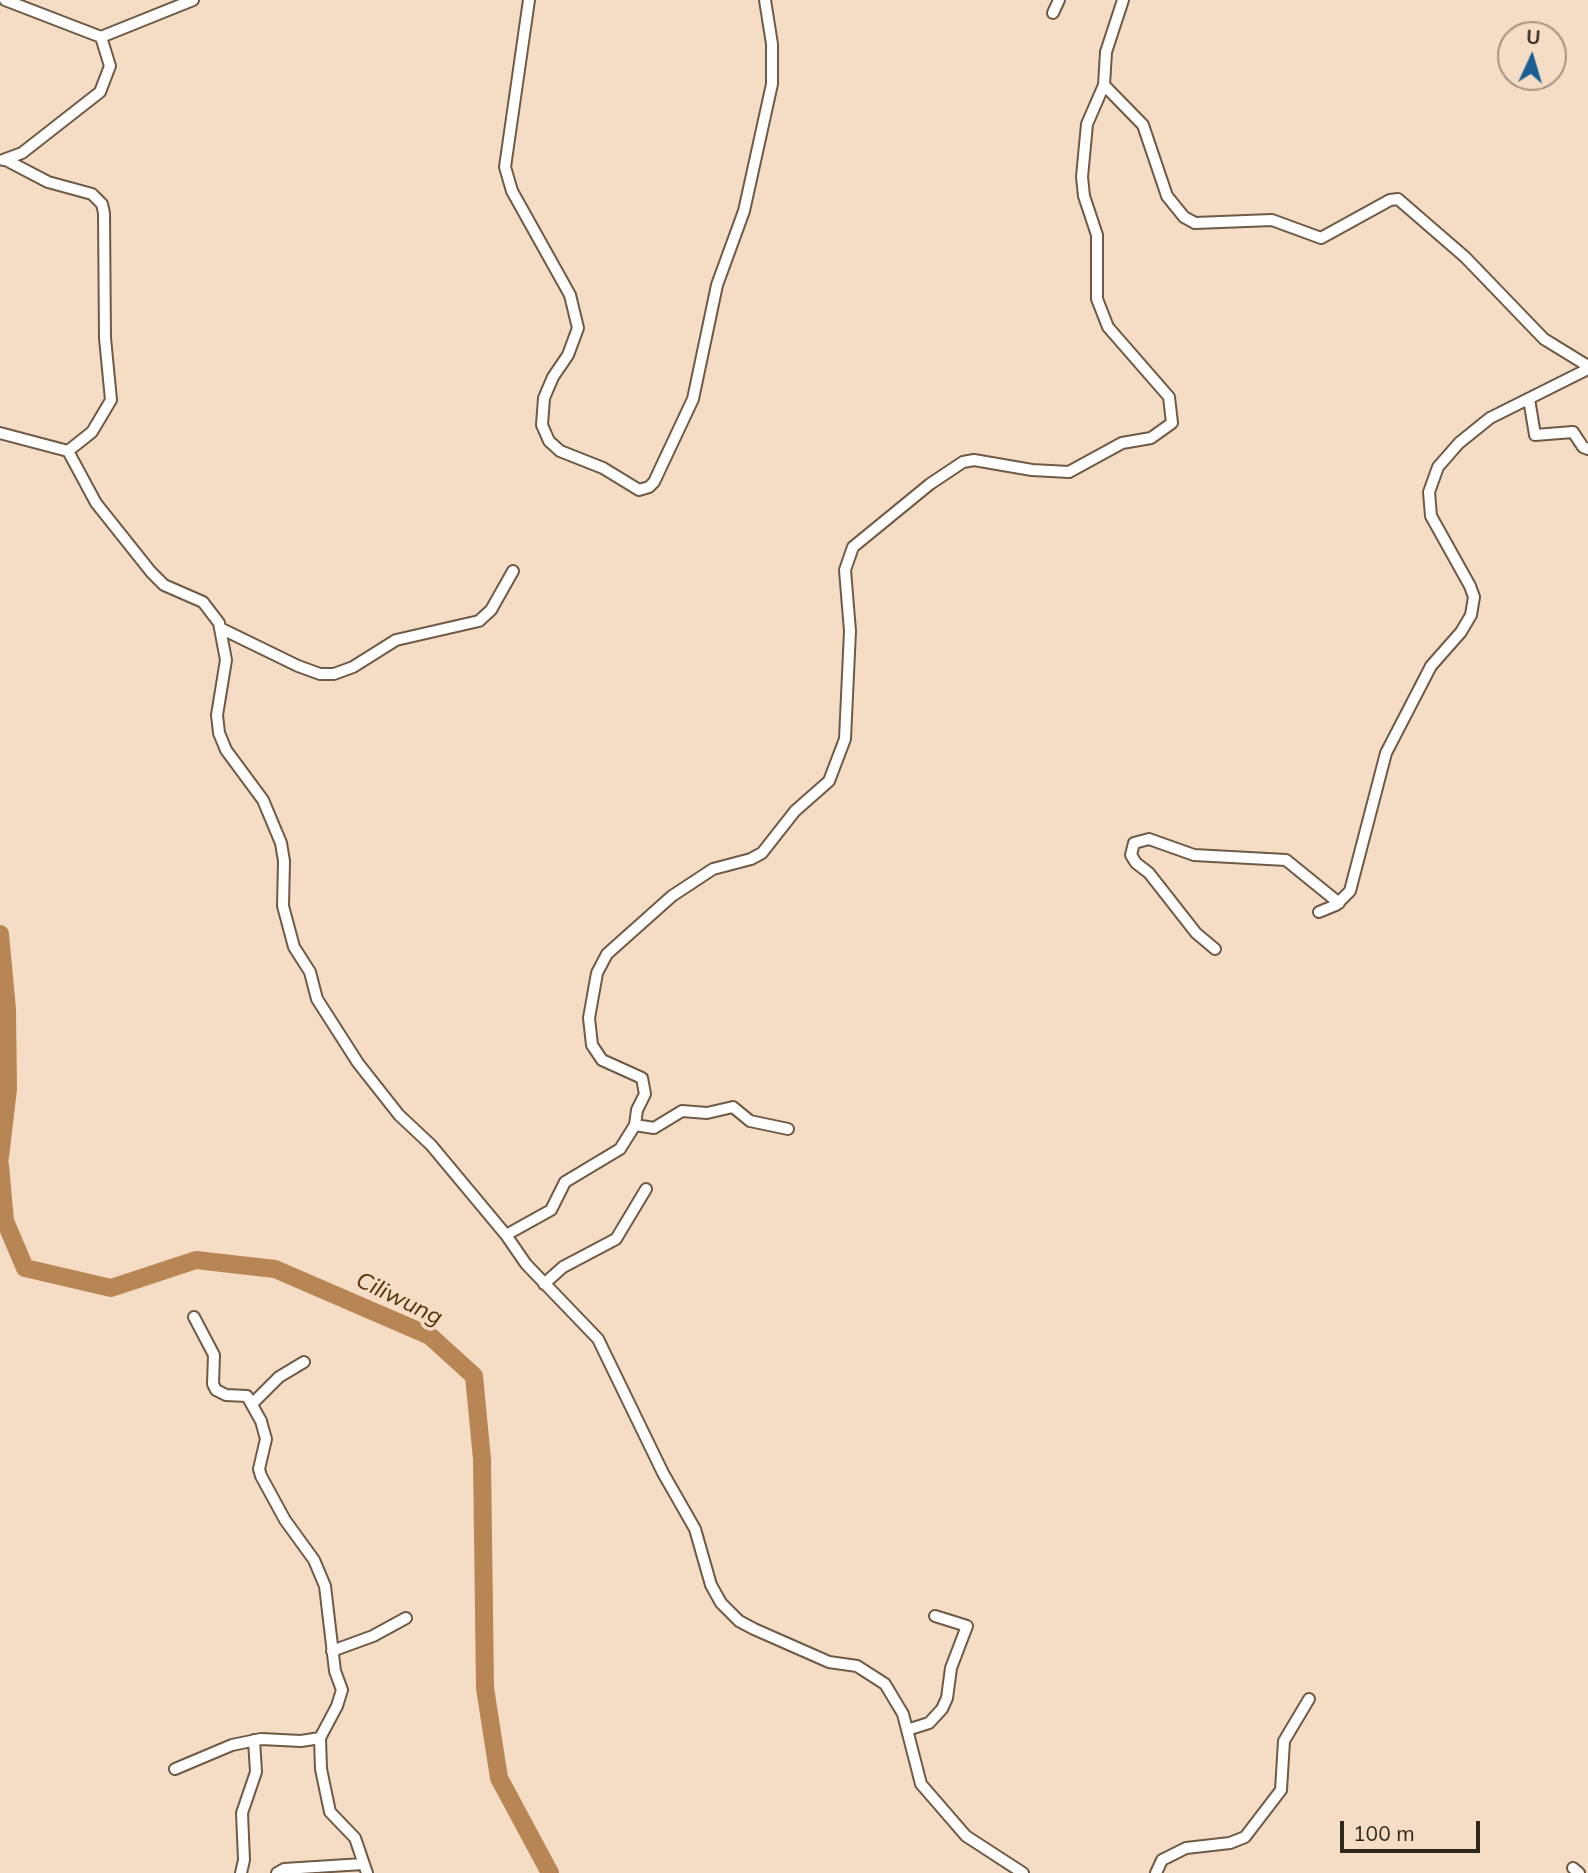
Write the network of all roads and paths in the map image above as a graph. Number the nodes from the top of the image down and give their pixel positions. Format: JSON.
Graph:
{"nodes":[{"id":1,"x":5,"y":0,"type":"edge"},
{"id":2,"x":193,"y":0,"type":"edge"},
{"id":3,"x":529,"y":0,"type":"edge"},
{"id":4,"x":765,"y":0,"type":"edge"},
{"id":5,"x":1059,"y":0,"type":"edge"},
{"id":6,"x":1123,"y":0,"type":"edge"},
{"id":7,"x":1054,"y":13,"type":"dead end"},
{"id":8,"x":101,"y":37,"type":"junction"},
{"id":9,"x":1104,"y":85,"type":"junction"},
{"id":10,"x":3,"y":160,"type":"edge"},
{"id":11,"x":1588,"y":367,"type":"edge"},
{"id":12,"x":1529,"y":399,"type":"junction"},
{"id":13,"x":0,"y":433,"type":"edge"},
{"id":14,"x":1588,"y":449,"type":"edge"},
{"id":15,"x":68,"y":452,"type":"junction"},
{"id":16,"x":513,"y":571,"type":"dead end"},
{"id":17,"x":222,"y":629,"type":"junction"},
{"id":18,"x":1339,"y":903,"type":"junction"},
{"id":19,"x":1318,"y":912,"type":"dead end"},
{"id":20,"x":1215,"y":949,"type":"dead end"},
{"id":21,"x":635,"y":1125,"type":"junction"},
{"id":22,"x":788,"y":1129,"type":"dead end"},
{"id":23,"x":646,"y":1189,"type":"dead end"},
{"id":24,"x":506,"y":1235,"type":"junction"},
{"id":25,"x":544,"y":1284,"type":"junction"},
{"id":26,"x":194,"y":1317,"type":"dead end"},
{"id":27,"x":304,"y":1362,"type":"dead end"},
{"id":28,"x":252,"y":1404,"type":"junction"},
{"id":29,"x":935,"y":1616,"type":"dead end"},
{"id":30,"x":407,"y":1618,"type":"dead end"},
{"id":31,"x":332,"y":1651,"type":"junction"},
{"id":32,"x":1309,"y":1699,"type":"dead end"},
{"id":33,"x":907,"y":1730,"type":"junction"},
{"id":34,"x":320,"y":1738,"type":"junction"},
{"id":35,"x":254,"y":1740,"type":"junction"},
{"id":36,"x":175,"y":1769,"type":"dead end"},
{"id":37,"x":365,"y":1869,"type":"edge"},
{"id":38,"x":242,"y":1873,"type":"edge"},
{"id":39,"x":277,"y":1873,"type":"edge"},
{"id":40,"x":1023,"y":1873,"type":"edge"},
{"id":41,"x":1156,"y":1873,"type":"edge"}],
"edges":[{"from":1,"to":8,"type":"street"},
{"from":2,"to":8,"type":"street"},
{"from":3,"to":4,"type":"street"},
{"from":5,"to":7,"type":"street"},
{"from":6,"to":9,"type":"street"},
{"from":8,"to":10,"type":"street"},
{"from":9,"to":11,"type":"street"},
{"from":9,"to":21,"type":"street"},
{"from":10,"to":15,"type":"street"},
{"from":11,"to":12,"type":"street"},
{"from":12,"to":14,"type":"street"},
{"from":12,"to":18,"type":"street"},
{"from":13,"to":15,"type":"street"},
{"from":15,"to":17,"type":"street"},
{"from":16,"to":17,"type":"street"},
{"from":17,"to":24,"type":"street"},
{"from":18,"to":19,"type":"street"},
{"from":18,"to":20,"type":"street"},
{"from":21,"to":22,"type":"street"},
{"from":21,"to":24,"type":"street"},
{"from":23,"to":25,"type":"street"},
{"from":24,"to":25,"type":"street"},
{"from":25,"to":33,"type":"street"},
{"from":26,"to":28,"type":"street"},
{"from":27,"to":28,"type":"street"},
{"from":28,"to":31,"type":"street"},
{"from":29,"to":33,"type":"street"},
{"from":30,"to":31,"type":"street"},
{"from":31,"to":34,"type":"street"},
{"from":32,"to":41,"type":"street"},
{"from":33,"to":40,"type":"street"},
{"from":34,"to":35,"type":"street"},
{"from":34,"to":37,"type":"street"},
{"from":35,"to":36,"type":"street"},
{"from":35,"to":38,"type":"street"},
{"from":37,"to":39,"type":"street"}]}
